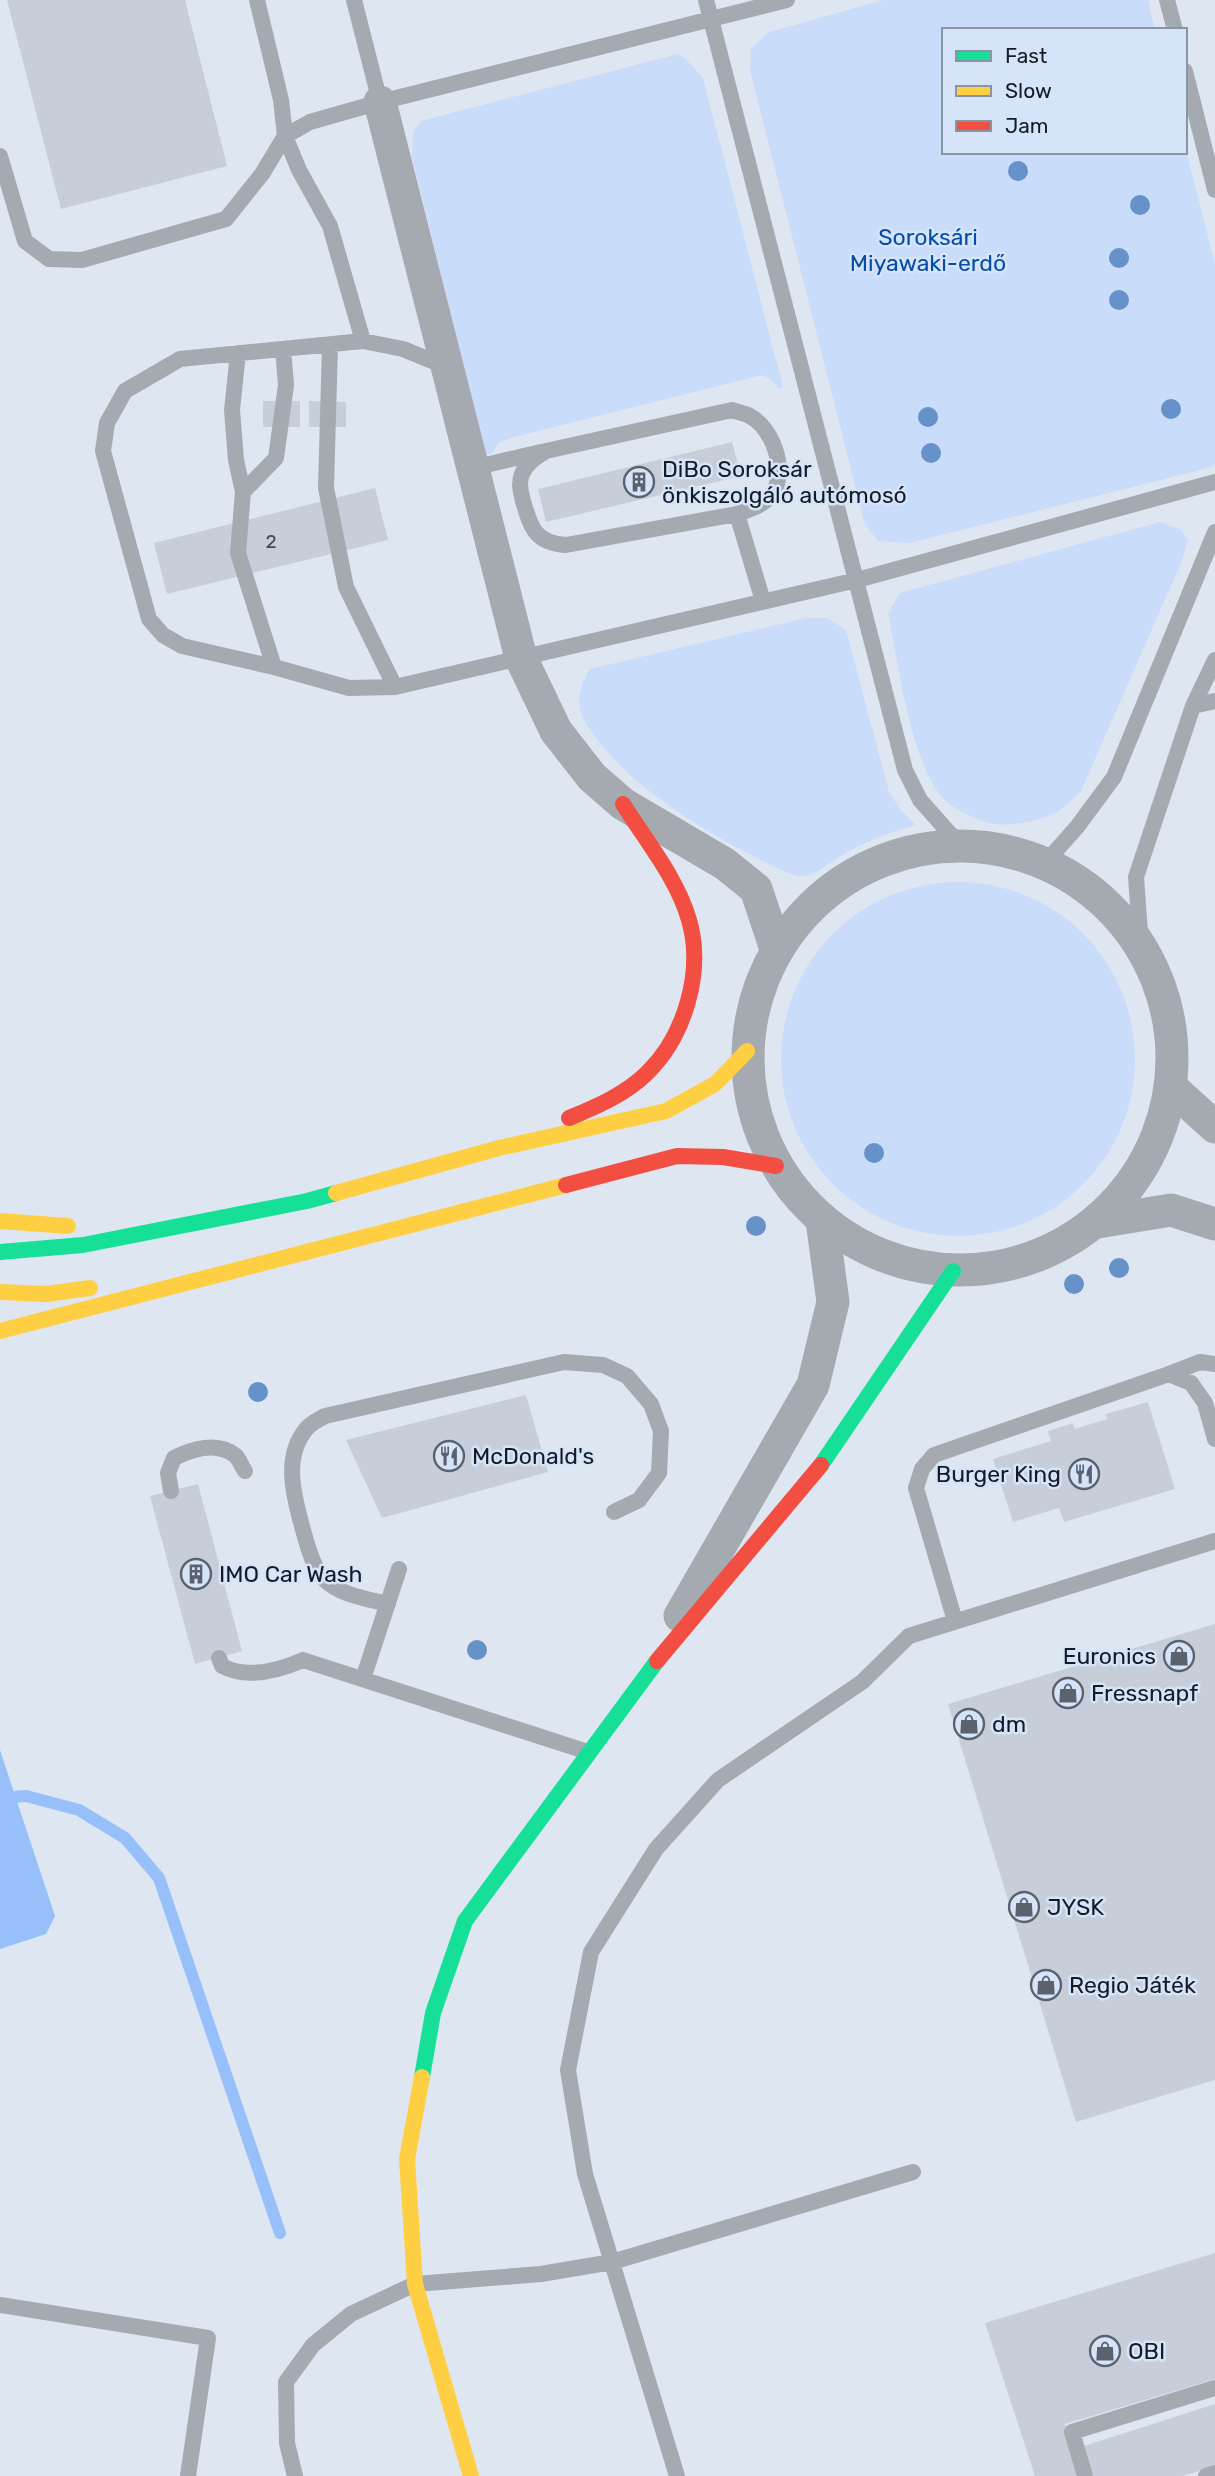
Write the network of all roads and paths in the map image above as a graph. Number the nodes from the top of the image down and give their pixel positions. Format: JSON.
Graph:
{"nodes":[{"id":1,"x":257,"y":0,"type":"edge"},
{"id":2,"x":354,"y":0,"type":"edge"},
{"id":3,"x":706,"y":0,"type":"edge"},
{"id":4,"x":787,"y":0,"type":"edge"},
{"id":5,"x":1167,"y":0,"type":"edge"},
{"id":6,"x":711,"y":19,"type":"junction"},
{"id":7,"x":1174,"y":28,"type":"edge"},
{"id":8,"x":1187,"y":79,"type":"edge"},
{"id":9,"x":380,"y":103,"type":"junction"},
{"id":10,"x":285,"y":136,"type":"junction"},
{"id":11,"x":0,"y":156,"type":"edge"},
{"id":12,"x":1215,"y":190,"type":"edge"},
{"id":13,"x":363,"y":341,"type":"junction"},
{"id":14,"x":330,"y":345,"type":"junction"},
{"id":15,"x":283,"y":349,"type":"junction"},
{"id":16,"x":238,"y":353,"type":"junction"},
{"id":17,"x":447,"y":367,"type":"junction"},
{"id":18,"x":546,"y":451,"type":"junction"},
{"id":19,"x":473,"y":468,"type":"junction"},
{"id":20,"x":1215,"y":482,"type":"edge"},
{"id":21,"x":243,"y":492,"type":"junction"},
{"id":22,"x":737,"y":514,"type":"junction"},
{"id":23,"x":1213,"y":541,"type":"edge"},
{"id":24,"x":857,"y":580,"type":"junction"},
{"id":25,"x":763,"y":601,"type":"junction"},
{"id":26,"x":521,"y":658,"type":"junction"},
{"id":27,"x":1215,"y":660,"type":"edge"},
{"id":28,"x":274,"y":667,"type":"junction"},
{"id":29,"x":395,"y":687,"type":"junction"},
{"id":30,"x":1215,"y":701,"type":"edge"},
{"id":31,"x":1193,"y":706,"type":"junction"},
{"id":32,"x":623,"y":804,"type":"junction"},
{"id":33,"x":960,"y":845,"type":"junction"},
{"id":34,"x":1045,"y":863,"type":"junction"},
{"id":35,"x":1141,"y":946,"type":"junction"},
{"id":36,"x":776,"y":949,"type":"junction"},
{"id":37,"x":747,"y":1051,"type":"junction"},
{"id":38,"x":1172,"y":1088,"type":"junction"},
{"id":39,"x":1215,"y":1127,"type":"edge"},
{"id":40,"x":499,"y":1148,"type":"junction"},
{"id":41,"x":776,"y":1166,"type":"junction"},
{"id":42,"x":307,"y":1201,"type":"junction"},
{"id":43,"x":822,"y":1220,"type":"junction"},
{"id":44,"x":0,"y":1221,"type":"edge"},
{"id":45,"x":1098,"y":1222,"type":"junction"},
{"id":46,"x":1215,"y":1224,"type":"edge"},
{"id":47,"x":0,"y":1252,"type":"edge"},
{"id":48,"x":241,"y":1268,"type":"junction"},
{"id":49,"x":953,"y":1271,"type":"junction"},
{"id":50,"x":0,"y":1292,"type":"edge"},
{"id":51,"x":0,"y":1331,"type":"edge"},
{"id":52,"x":1215,"y":1364,"type":"edge"},
{"id":53,"x":1169,"y":1374,"type":"junction"},
{"id":54,"x":1215,"y":1439,"type":"edge"},
{"id":55,"x":245,"y":1471,"type":"dead end"},
{"id":56,"x":171,"y":1491,"type":"dead end"},
{"id":57,"x":614,"y":1512,"type":"dead end"},
{"id":58,"x":1215,"y":1541,"type":"edge"},
{"id":59,"x":400,"y":1569,"type":"dead end"},
{"id":60,"x":388,"y":1604,"type":"junction"},
{"id":61,"x":955,"y":1621,"type":"junction"},
{"id":62,"x":219,"y":1658,"type":"dead end"},
{"id":63,"x":648,"y":1672,"type":"junction"},
{"id":64,"x":363,"y":1679,"type":"junction"},
{"id":65,"x":589,"y":1752,"type":"junction"},
{"id":66,"x":913,"y":2172,"type":"dead end"},
{"id":67,"x":612,"y":2262,"type":"junction"},
{"id":68,"x":415,"y":2284,"type":"junction"},
{"id":69,"x":0,"y":2305,"type":"edge"},
{"id":70,"x":1215,"y":2388,"type":"edge"},
{"id":71,"x":1215,"y":2473,"type":"edge"},
{"id":72,"x":188,"y":2476,"type":"edge"},
{"id":73,"x":295,"y":2476,"type":"edge"},
{"id":74,"x":471,"y":2476,"type":"edge"},
{"id":75,"x":677,"y":2476,"type":"edge"},
{"id":76,"x":1085,"y":2476,"type":"edge"},
{"id":77,"x":1206,"y":2476,"type":"edge"}],
"edges":[{"from":1,"to":10,"type":"lane"},
{"from":2,"to":9,"type":"lane"},
{"from":3,"to":6,"type":"lane"},
{"from":4,"to":6,"type":"lane"},
{"from":5,"to":7,"type":"lane"},
{"from":6,"to":9,"type":"lane"},
{"from":6,"to":24,"type":"lane"},
{"from":8,"to":12,"type":"lane"},
{"from":9,"to":10,"type":"lane"},
{"from":9,"to":17,"type":"street"},
{"from":10,"to":11,"type":"lane"},
{"from":10,"to":13,"type":"lane"},
{"from":13,"to":14,"type":"lane"},
{"from":13,"to":17,"type":"lane"},
{"from":14,"to":15,"type":"lane"},
{"from":14,"to":29,"type":"lane"},
{"from":15,"to":16,"type":"lane"},
{"from":15,"to":21,"type":"lane"},
{"from":16,"to":21,"type":"lane"},
{"from":16,"to":28,"type":"lane"},
{"from":17,"to":19,"type":"street"},
{"from":18,"to":19,"type":"lane"},
{"from":18,"to":22,"type":"lane"},
{"from":18,"to":22,"type":"lane"},
{"from":19,"to":26,"type":"street"},
{"from":20,"to":24,"type":"lane"},
{"from":21,"to":28,"type":"lane"},
{"from":22,"to":25,"type":"lane"},
{"from":23,"to":34,"type":"lane"},
{"from":24,"to":25,"type":"lane"},
{"from":24,"to":33,"type":"lane"},
{"from":25,"to":26,"type":"lane"},
{"from":26,"to":29,"type":"lane"},
{"from":26,"to":32,"type":"street"},
{"from":27,"to":31,"type":"lane"},
{"from":28,"to":29,"type":"lane"},
{"from":30,"to":31,"type":"lane"},
{"from":31,"to":35,"type":"lane"},
{"from":32,"to":36,"type":"street"},
{"from":32,"to":40,"type":"main road"},
{"from":33,"to":34,"type":"street"},
{"from":33,"to":36,"type":"street"},
{"from":34,"to":35,"type":"street"},
{"from":35,"to":38,"type":"street"},
{"from":36,"to":37,"type":"street"},
{"from":37,"to":40,"type":"main road"},
{"from":37,"to":41,"type":"street"},
{"from":38,"to":39,"type":"street"},
{"from":38,"to":45,"type":"street"},
{"from":40,"to":42,"type":"main road"},
{"from":41,"to":43,"type":"street"},
{"from":41,"to":48,"type":"main road"},
{"from":42,"to":44,"type":"main road"},
{"from":42,"to":47,"type":"main road"},
{"from":43,"to":49,"type":"street"},
{"from":43,"to":63,"type":"street"},
{"from":45,"to":46,"type":"street"},
{"from":45,"to":49,"type":"street"},
{"from":48,"to":50,"type":"main road"},
{"from":48,"to":51,"type":"main road"},
{"from":49,"to":63,"type":"main road"},
{"from":52,"to":53,"type":"lane"},
{"from":53,"to":54,"type":"lane"},
{"from":53,"to":61,"type":"lane"},
{"from":55,"to":56,"type":"lane"},
{"from":57,"to":60,"type":"lane"},
{"from":58,"to":61,"type":"lane"},
{"from":59,"to":60,"type":"lane"},
{"from":60,"to":64,"type":"lane"},
{"from":61,"to":67,"type":"lane"},
{"from":62,"to":64,"type":"lane"},
{"from":63,"to":65,"type":"main road"},
{"from":64,"to":65,"type":"lane"},
{"from":65,"to":68,"type":"main road"},
{"from":66,"to":67,"type":"lane"},
{"from":67,"to":68,"type":"lane"},
{"from":67,"to":75,"type":"lane"},
{"from":68,"to":73,"type":"lane"},
{"from":68,"to":74,"type":"main road"},
{"from":69,"to":72,"type":"lane"},
{"from":70,"to":76,"type":"lane"},
{"from":71,"to":77,"type":"lane"}]}
